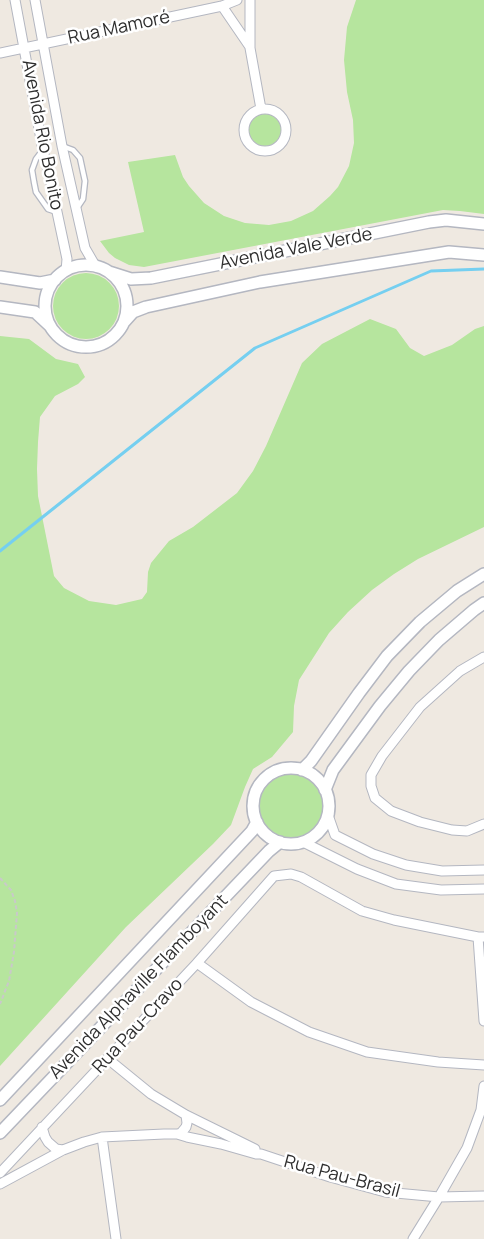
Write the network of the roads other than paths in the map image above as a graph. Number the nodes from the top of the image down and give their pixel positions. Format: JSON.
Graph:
{"nodes":[{"id":1,"x":15,"y":0,"type":"edge"},
{"id":2,"x":35,"y":0,"type":"edge"},
{"id":3,"x":236,"y":0,"type":"edge"},
{"id":4,"x":250,"y":0,"type":"edge"},
{"id":5,"x":222,"y":6,"type":"junction"},
{"id":6,"x":44,"y":44,"type":"junction"},
{"id":7,"x":24,"y":48,"type":"junction"},
{"id":8,"x":250,"y":48,"type":"junction"},
{"id":9,"x":0,"y":53,"type":"edge"},
{"id":10,"x":261,"y":109,"type":"junction"},
{"id":11,"x":62,"y":146,"type":"junction"},
{"id":12,"x":43,"y":150,"type":"junction"},
{"id":13,"x":76,"y":210,"type":"junction"},
{"id":14,"x":57,"y":212,"type":"junction"},
{"id":15,"x":484,"y":224,"type":"edge"},
{"id":16,"x":484,"y":255,"type":"edge"},
{"id":17,"x":96,"y":267,"type":"junction"},
{"id":18,"x":66,"y":271,"type":"junction"},
{"id":19,"x":109,"y":272,"type":"junction"},
{"id":20,"x":0,"y":277,"type":"edge"},
{"id":21,"x":55,"y":280,"type":"junction"},
{"id":22,"x":0,"y":307,"type":"edge"},
{"id":23,"x":124,"y":322,"type":"junction"},
{"id":24,"x":52,"y":327,"type":"junction"},
{"id":25,"x":484,"y":574,"type":"edge"},
{"id":26,"x":484,"y":603,"type":"edge"},
{"id":27,"x":484,"y":656,"type":"edge"},
{"id":28,"x":302,"y":770,"type":"junction"},
{"id":29,"x":325,"y":790,"type":"junction"},
{"id":30,"x":328,"y":815,"type":"junction"},
{"id":31,"x":257,"y":822,"type":"junction"},
{"id":32,"x":484,"y":824,"type":"edge"},
{"id":33,"x":280,"y":842,"type":"junction"},
{"id":34,"x":303,"y":842,"type":"junction"},
{"id":35,"x":484,"y":870,"type":"edge"},
{"id":36,"x":484,"y":890,"type":"edge"},
{"id":37,"x":481,"y":937,"type":"edge"},
{"id":38,"x":197,"y":963,"type":"junction"},
{"id":39,"x":484,"y":1021,"type":"edge"},
{"id":40,"x":108,"y":1058,"type":"junction"},
{"id":41,"x":484,"y":1065,"type":"edge"},
{"id":42,"x":484,"y":1086,"type":"edge"},
{"id":43,"x":0,"y":1100,"type":"edge"},
{"id":44,"x":186,"y":1115,"type":"junction"},
{"id":45,"x":42,"y":1127,"type":"junction"},
{"id":46,"x":0,"y":1133,"type":"edge"},
{"id":47,"x":177,"y":1134,"type":"junction"},
{"id":48,"x":102,"y":1137,"type":"junction"},
{"id":49,"x":63,"y":1150,"type":"junction"},
{"id":50,"x":261,"y":1154,"type":"junction"},
{"id":51,"x":0,"y":1173,"type":"edge"},
{"id":52,"x":0,"y":1184,"type":"edge"},
{"id":53,"x":484,"y":1196,"type":"edge"},
{"id":54,"x":439,"y":1197,"type":"junction"},
{"id":55,"x":116,"y":1239,"type":"edge"},
{"id":56,"x":413,"y":1239,"type":"edge"}],
"edges":[{"from":1,"to":7,"type":"street","name":"Avenida Rio Bonito"},
{"from":2,"to":6,"type":"street","name":"Avenida Rio Bonito"},
{"from":3,"to":5,"type":"street","name":"Rua Mamoré"},
{"from":4,"to":8,"type":"street"},
{"from":5,"to":6,"type":"street","name":"Rua Mamoré"},
{"from":5,"to":8,"type":"street"},
{"from":6,"to":7,"type":"street","name":"Rua Mamoré"},
{"from":6,"to":11,"type":"street","name":"Avenida Rio Bonito"},
{"from":7,"to":9,"type":"street","name":"Rua Mamoré"},
{"from":7,"to":12,"type":"street","name":"Avenida Rio Bonito"},
{"from":8,"to":10,"type":"street"},
{"from":10,"to":10,"type":"street"},
{"from":11,"to":13,"type":"street","name":"Avenida Rio Bonito"},
{"from":11,"to":13,"type":"lane"},
{"from":12,"to":14,"type":"street","name":"Avenida Rio Bonito"},
{"from":12,"to":14,"type":"lane"},
{"from":13,"to":17,"type":"street","name":"Avenida Rio Bonito"},
{"from":14,"to":18,"type":"street","name":"Avenida Rio Bonito"},
{"from":15,"to":19,"type":"street","name":"Avenida Vale Verde"},
{"from":16,"to":23,"type":"street","name":"Avenida Vale Verde"},
{"from":17,"to":18,"type":"street"},
{"from":17,"to":19,"type":"street"},
{"from":18,"to":21,"type":"street"},
{"from":19,"to":23,"type":"street"},
{"from":20,"to":21,"type":"street"},
{"from":21,"to":24,"type":"street"},
{"from":22,"to":24,"type":"street"},
{"from":23,"to":24,"type":"street"},
{"from":25,"to":28,"type":"street"},
{"from":26,"to":29,"type":"street"},
{"from":27,"to":32,"type":"street"},
{"from":28,"to":29,"type":"street"},
{"from":28,"to":31,"type":"street"},
{"from":29,"to":30,"type":"street"},
{"from":30,"to":34,"type":"street"},
{"from":30,"to":35,"type":"street"},
{"from":31,"to":33,"type":"street"},
{"from":31,"to":43,"type":"street","name":"Avenida Alphaville Flamboyant"},
{"from":33,"to":34,"type":"street"},
{"from":33,"to":46,"type":"street","name":"Avenida Alphaville Flamboyant"},
{"from":34,"to":36,"type":"street"},
{"from":37,"to":38,"type":"street","name":"Rua Pau-Cravo"},
{"from":37,"to":39,"type":"street"},
{"from":38,"to":40,"type":"street","name":"Rua Pau-Cravo"},
{"from":38,"to":41,"type":"street"},
{"from":40,"to":44,"type":"street","name":"Rua Pau-Brasil"},
{"from":40,"to":45,"type":"street","name":"Rua Pau-Cravo"},
{"from":42,"to":54,"type":"street"},
{"from":44,"to":47,"type":"street"},
{"from":44,"to":50,"type":"street","name":"Rua Pau-Brasil"},
{"from":45,"to":49,"type":"street"},
{"from":45,"to":51,"type":"street","name":"Rua Pau-Cravo"},
{"from":47,"to":48,"type":"street","name":"Rua Pau-Brasil"},
{"from":47,"to":50,"type":"street","name":"Rua Pau-Brasil"},
{"from":48,"to":49,"type":"street","name":"Rua Pau-Brasil"},
{"from":48,"to":55,"type":"street"},
{"from":49,"to":52,"type":"street","name":"Rua Pau-Brasil"},
{"from":50,"to":54,"type":"street","name":"Rua Pau-Brasil"},
{"from":53,"to":54,"type":"street","name":"Rua Pau-Brasil"},
{"from":54,"to":56,"type":"street"}]}
